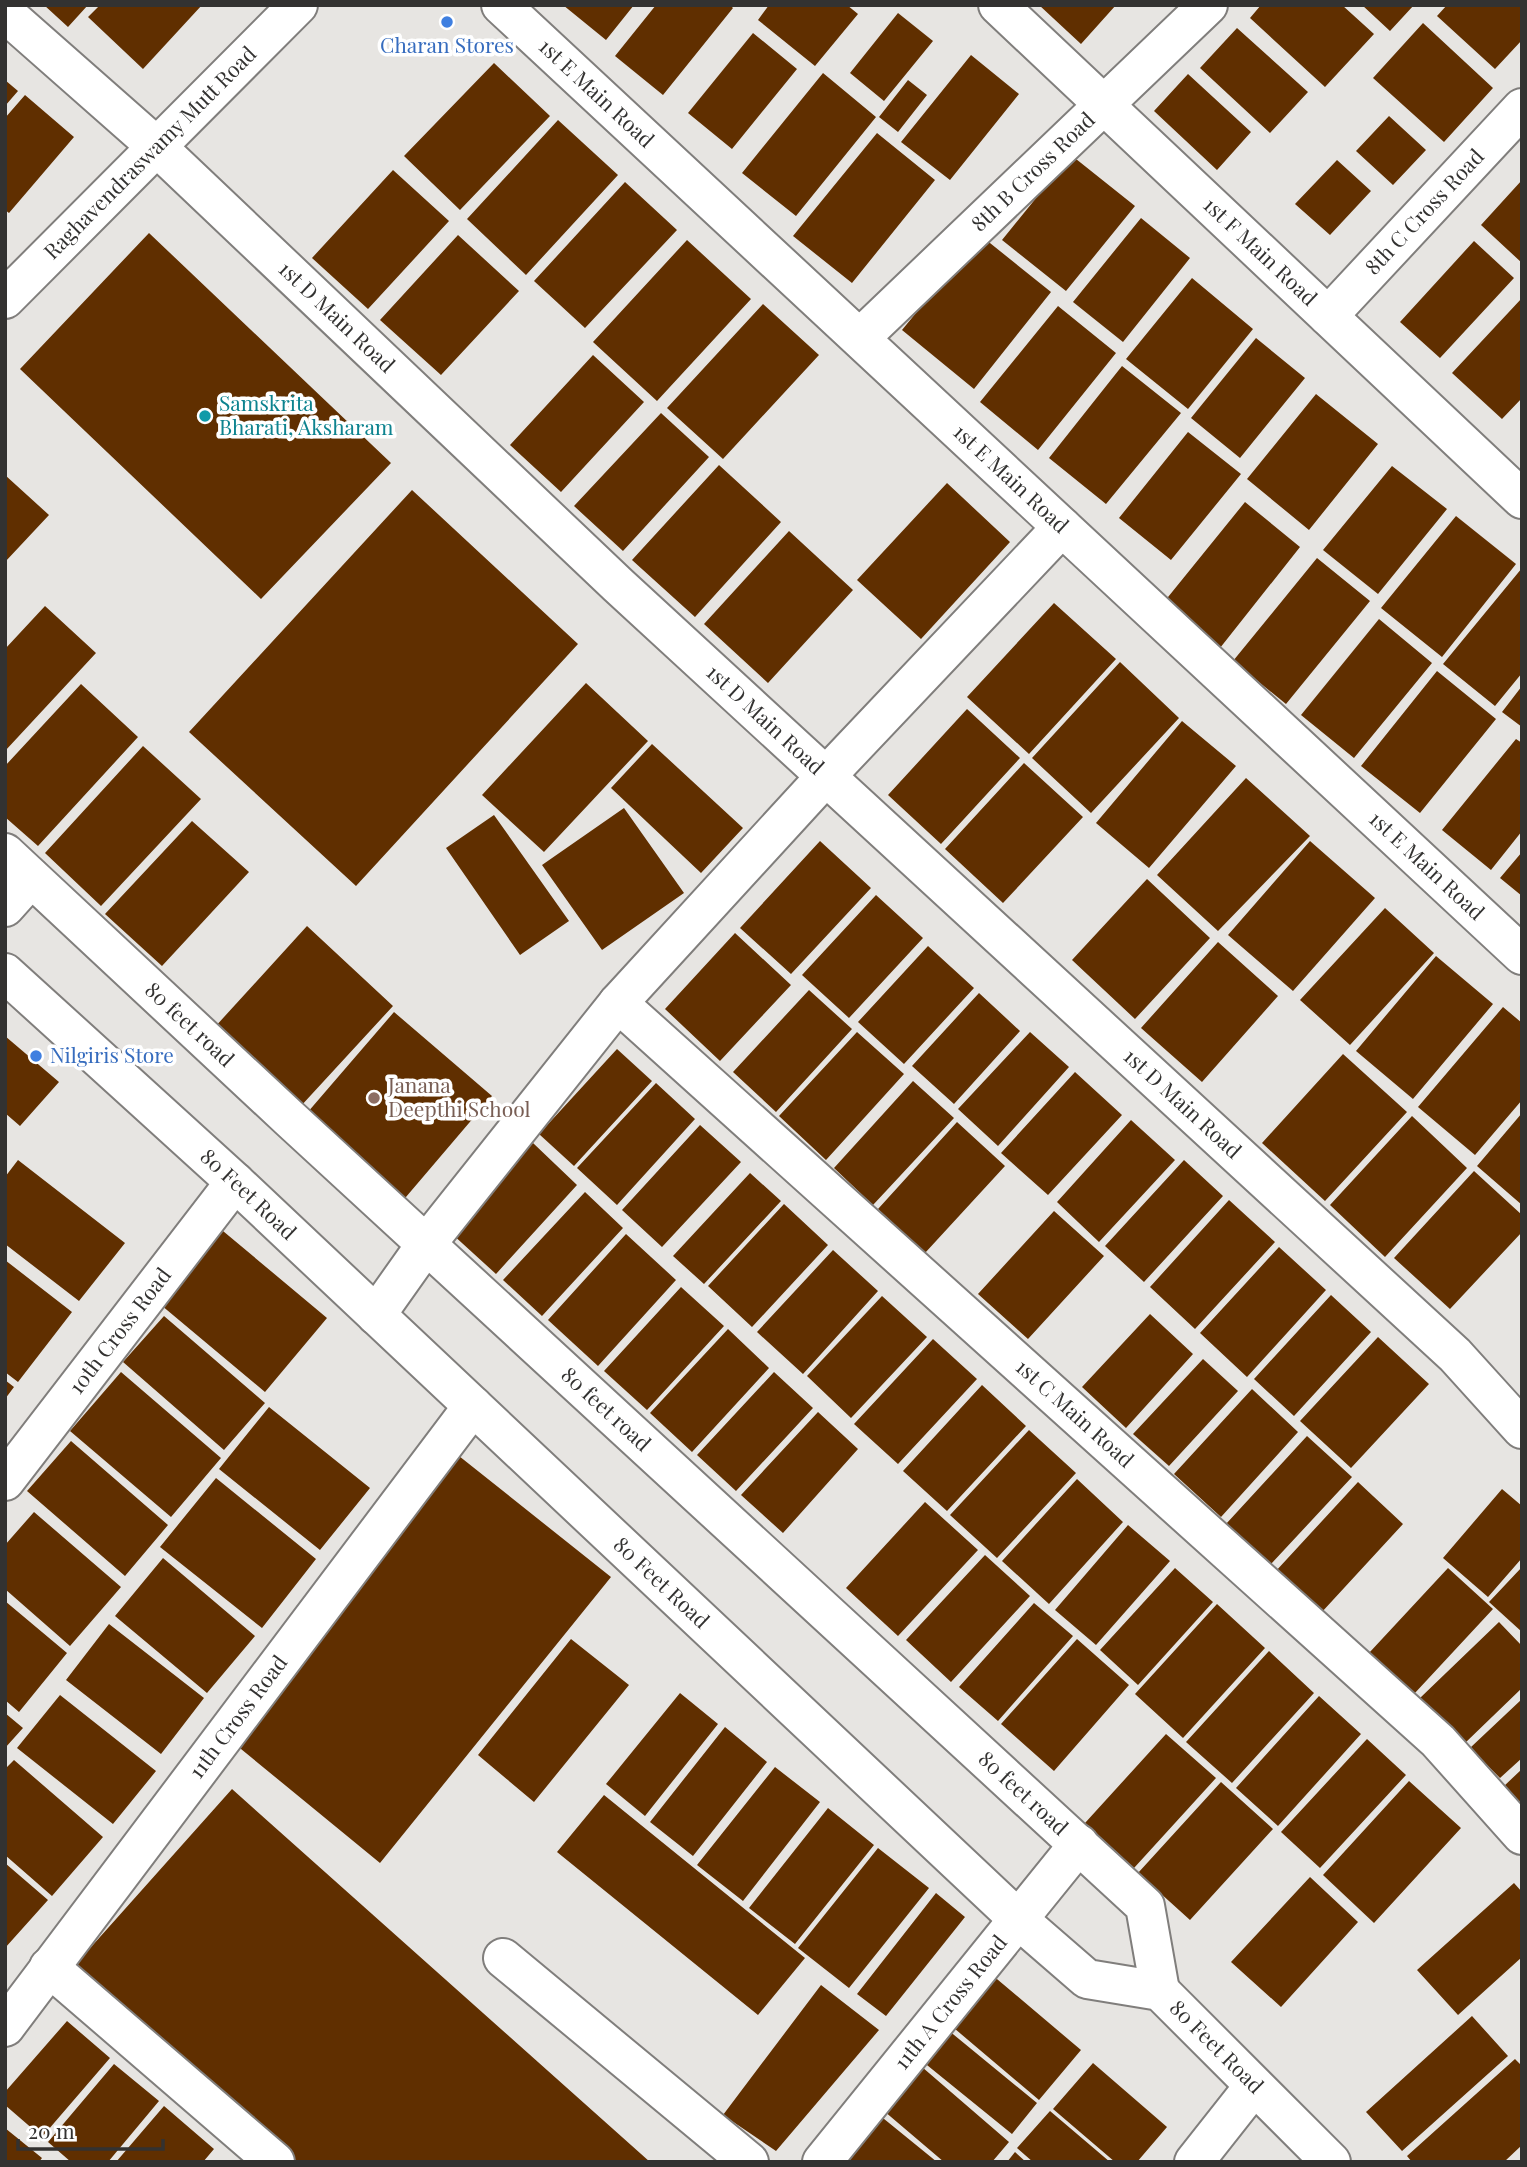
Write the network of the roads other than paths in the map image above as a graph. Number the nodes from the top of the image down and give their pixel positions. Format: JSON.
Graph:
{"nodes":[{"id":1,"x":298,"y":5,"type":"edge"},
{"id":2,"x":501,"y":5,"type":"edge"},
{"id":3,"x":998,"y":5,"type":"edge"},
{"id":4,"x":1208,"y":5,"type":"edge"},
{"id":5,"x":5,"y":13,"type":"edge"},
{"id":6,"x":1104,"y":105,"type":"junction"},
{"id":7,"x":1522,"y":108,"type":"edge"},
{"id":8,"x":157,"y":147,"type":"junction"},
{"id":9,"x":5,"y":299,"type":"edge"},
{"id":10,"x":1328,"y":316,"type":"junction"},
{"id":11,"x":860,"y":338,"type":"junction"},
{"id":12,"x":1522,"y":499,"type":"edge"},
{"id":13,"x":1062,"y":527,"type":"junction"},
{"id":14,"x":827,"y":775,"type":"junction"},
{"id":15,"x":18,"y":866,"type":"edge"},
{"id":16,"x":5,"y":907,"type":"edge"},
{"id":17,"x":1522,"y":955,"type":"edge"},
{"id":18,"x":5,"y":973,"type":"edge"},
{"id":19,"x":618,"y":1003,"type":"junction"},
{"id":20,"x":235,"y":1182,"type":"junction"},
{"id":21,"x":426,"y":1243,"type":"junction"},
{"id":22,"x":376,"y":1315,"type":"junction"},
{"id":23,"x":473,"y":1406,"type":"junction"},
{"id":24,"x":1522,"y":1429,"type":"edge"},
{"id":25,"x":5,"y":1481,"type":"edge"},
{"id":26,"x":1522,"y":1835,"type":"edge"},
{"id":27,"x":1079,"y":1844,"type":"junction"},
{"id":28,"x":1019,"y":1920,"type":"junction"},
{"id":29,"x":503,"y":1958,"type":"dead end"},
{"id":30,"x":49,"y":1967,"type":"junction"},
{"id":31,"x":1160,"y":1991,"type":"junction"},
{"id":32,"x":5,"y":2027,"type":"edge"},
{"id":33,"x":1254,"y":2086,"type":"junction"},
{"id":34,"x":275,"y":2162,"type":"edge"},
{"id":35,"x":749,"y":2162,"type":"edge"},
{"id":36,"x":822,"y":2162,"type":"edge"},
{"id":37,"x":1194,"y":2162,"type":"edge"},
{"id":38,"x":1331,"y":2162,"type":"edge"}],
"edges":[{"from":1,"to":8,"type":"street","name":"Raghavendraswamy Mutt Road"},
{"from":2,"to":11,"type":"street","name":"1st E Main Road"},
{"from":3,"to":6,"type":"street","name":"1st F Main Road"},
{"from":4,"to":6,"type":"street","name":"8th B Cross Road"},
{"from":5,"to":8,"type":"street","name":"1st D Main Road"},
{"from":6,"to":10,"type":"street","name":"1st F Main Road"},
{"from":6,"to":11,"type":"street","name":"8th B Cross Road"},
{"from":7,"to":10,"type":"street","name":"8th C Cross Road"},
{"from":8,"to":9,"type":"street","name":"Raghavendraswamy Mutt Road"},
{"from":8,"to":14,"type":"street","name":"1st D Main Road"},
{"from":10,"to":12,"type":"street","name":"1st F Main Road"},
{"from":11,"to":13,"type":"street","name":"1st E Main Road"},
{"from":13,"to":14,"type":"street"},
{"from":13,"to":17,"type":"street","name":"1st E Main Road"},
{"from":14,"to":19,"type":"street"},
{"from":14,"to":24,"type":"street","name":"1st D Main Road"},
{"from":15,"to":16,"type":"street"},
{"from":15,"to":21,"type":"street","name":"80 feet road"},
{"from":18,"to":20,"type":"street","name":"80 Feet Road"},
{"from":19,"to":21,"type":"street"},
{"from":19,"to":26,"type":"street","name":"1st C Main Road"},
{"from":20,"to":22,"type":"street","name":"80 Feet Road"},
{"from":20,"to":25,"type":"street","name":"10th Cross Road"},
{"from":21,"to":22,"type":"street"},
{"from":21,"to":27,"type":"street","name":"80 feet road"},
{"from":22,"to":23,"type":"street","name":"80 Feet Road"},
{"from":23,"to":28,"type":"street","name":"80 Feet Road"},
{"from":23,"to":30,"type":"street","name":"11th Cross Road"},
{"from":27,"to":28,"type":"street","name":"11th A Cross Road"},
{"from":27,"to":31,"type":"street","name":"80 feet road"},
{"from":28,"to":31,"type":"street","name":"80 Feet Road"},
{"from":28,"to":36,"type":"street","name":"11th A Cross Road"},
{"from":29,"to":35,"type":"street"},
{"from":30,"to":32,"type":"street","name":"11th Cross Road"},
{"from":30,"to":34,"type":"street"},
{"from":31,"to":33,"type":"street","name":"80 Feet Road"},
{"from":33,"to":37,"type":"street"},
{"from":33,"to":38,"type":"street","name":"80 Feet Road"}]}
